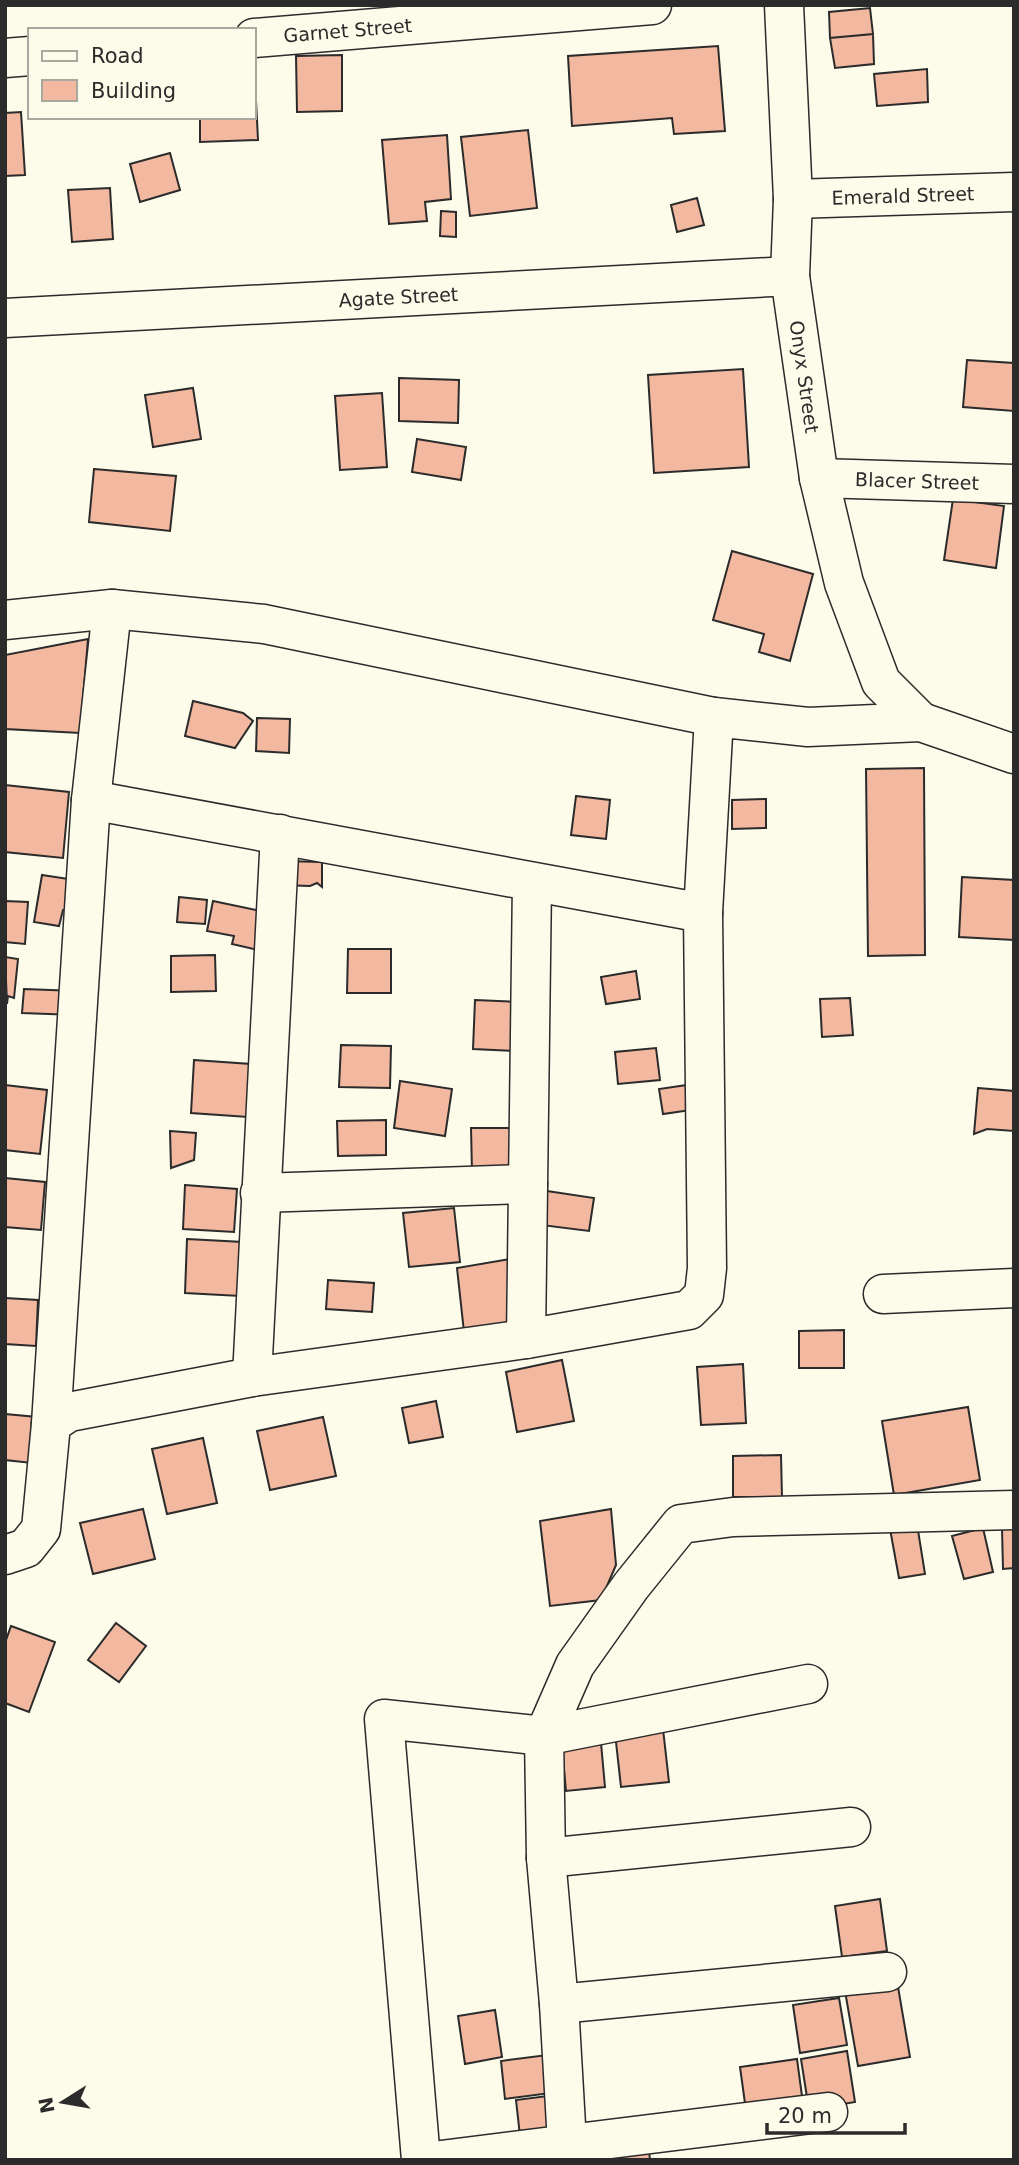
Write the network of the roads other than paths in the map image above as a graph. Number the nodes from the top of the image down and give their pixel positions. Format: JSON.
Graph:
{"nodes":[{"id":1,"x":652,"y":5,"type":"edge"},
{"id":2,"x":783,"y":5,"type":"edge"},
{"id":3,"x":256,"y":37,"type":"edge"},
{"id":4,"x":28,"y":56,"type":"edge"},
{"id":5,"x":5,"y":58,"type":"edge"},
{"id":6,"x":1014,"y":192,"type":"edge"},
{"id":7,"x":793,"y":199,"type":"junction"},
{"id":8,"x":790,"y":276,"type":"junction"},
{"id":9,"x":5,"y":318,"type":"edge"},
{"id":10,"x":818,"y":478,"type":"junction"},
{"id":11,"x":1014,"y":484,"type":"edge"},
{"id":12,"x":112,"y":609,"type":"junction"},
{"id":13,"x":5,"y":620,"type":"edge"},
{"id":14,"x":715,"y":717,"type":"junction"},
{"id":15,"x":921,"y":722,"type":"junction"},
{"id":16,"x":1014,"y":754,"type":"edge"},
{"id":17,"x":91,"y":800,"type":"junction"},
{"id":18,"x":280,"y":834,"type":"junction"},
{"id":19,"x":532,"y":882,"type":"junction"},
{"id":20,"x":704,"y":913,"type":"junction"},
{"id":21,"x":528,"y":1184,"type":"junction"},
{"id":22,"x":260,"y":1193,"type":"junction"},
{"id":23,"x":1014,"y":1288,"type":"edge"},
{"id":24,"x":883,"y":1294,"type":"dead end"},
{"id":25,"x":526,"y":1339,"type":"junction"},
{"id":26,"x":252,"y":1377,"type":"junction"},
{"id":27,"x":51,"y":1424,"type":"junction"},
{"id":28,"x":1014,"y":1510,"type":"edge"},
{"id":29,"x":5,"y":1555,"type":"edge"},
{"id":30,"x":808,"y":1684,"type":"dead end"},
{"id":31,"x":544,"y":1736,"type":"junction"},
{"id":32,"x":851,"y":1827,"type":"dead end"},
{"id":33,"x":545,"y":1858,"type":"junction"},
{"id":34,"x":887,"y":1972,"type":"dead end"},
{"id":35,"x":559,"y":2004,"type":"junction"},
{"id":36,"x":828,"y":2112,"type":"dead end"},
{"id":37,"x":567,"y":2152,"type":"edge"},
{"id":38,"x":421,"y":2160,"type":"edge"},
{"id":39,"x":441,"y":2160,"type":"edge"}],
"edges":[{"from":1,"to":3,"type":"street","name":"Garnet Street"},
{"from":2,"to":7,"type":"street","name":"Onyx Street"},
{"from":4,"to":5,"type":"street"},
{"from":6,"to":7,"type":"street","name":"Emerald Street"},
{"from":7,"to":8,"type":"street","name":"Onyx Street"},
{"from":8,"to":9,"type":"street","name":"Agate Street"},
{"from":8,"to":10,"type":"street","name":"Onyx Street"},
{"from":10,"to":11,"type":"street","name":"Blacer Street"},
{"from":10,"to":15,"type":"street","name":"Onyx Street"},
{"from":12,"to":13,"type":"street"},
{"from":12,"to":14,"type":"street"},
{"from":12,"to":17,"type":"street"},
{"from":14,"to":15,"type":"street"},
{"from":14,"to":20,"type":"street"},
{"from":15,"to":16,"type":"street"},
{"from":17,"to":18,"type":"street"},
{"from":17,"to":27,"type":"street"},
{"from":18,"to":19,"type":"street"},
{"from":18,"to":22,"type":"street"},
{"from":19,"to":20,"type":"street"},
{"from":19,"to":21,"type":"street"},
{"from":20,"to":25,"type":"street"},
{"from":21,"to":22,"type":"street"},
{"from":21,"to":25,"type":"street"},
{"from":22,"to":26,"type":"street"},
{"from":23,"to":24,"type":"street"},
{"from":25,"to":26,"type":"street"},
{"from":26,"to":27,"type":"street"},
{"from":27,"to":29,"type":"street"},
{"from":28,"to":31,"type":"street"},
{"from":30,"to":31,"type":"street"},
{"from":31,"to":33,"type":"street"},
{"from":31,"to":38,"type":"street"},
{"from":32,"to":33,"type":"street"},
{"from":33,"to":35,"type":"street"},
{"from":34,"to":35,"type":"street"},
{"from":35,"to":37,"type":"street"},
{"from":36,"to":37,"type":"street"},
{"from":37,"to":39,"type":"street"}]}
